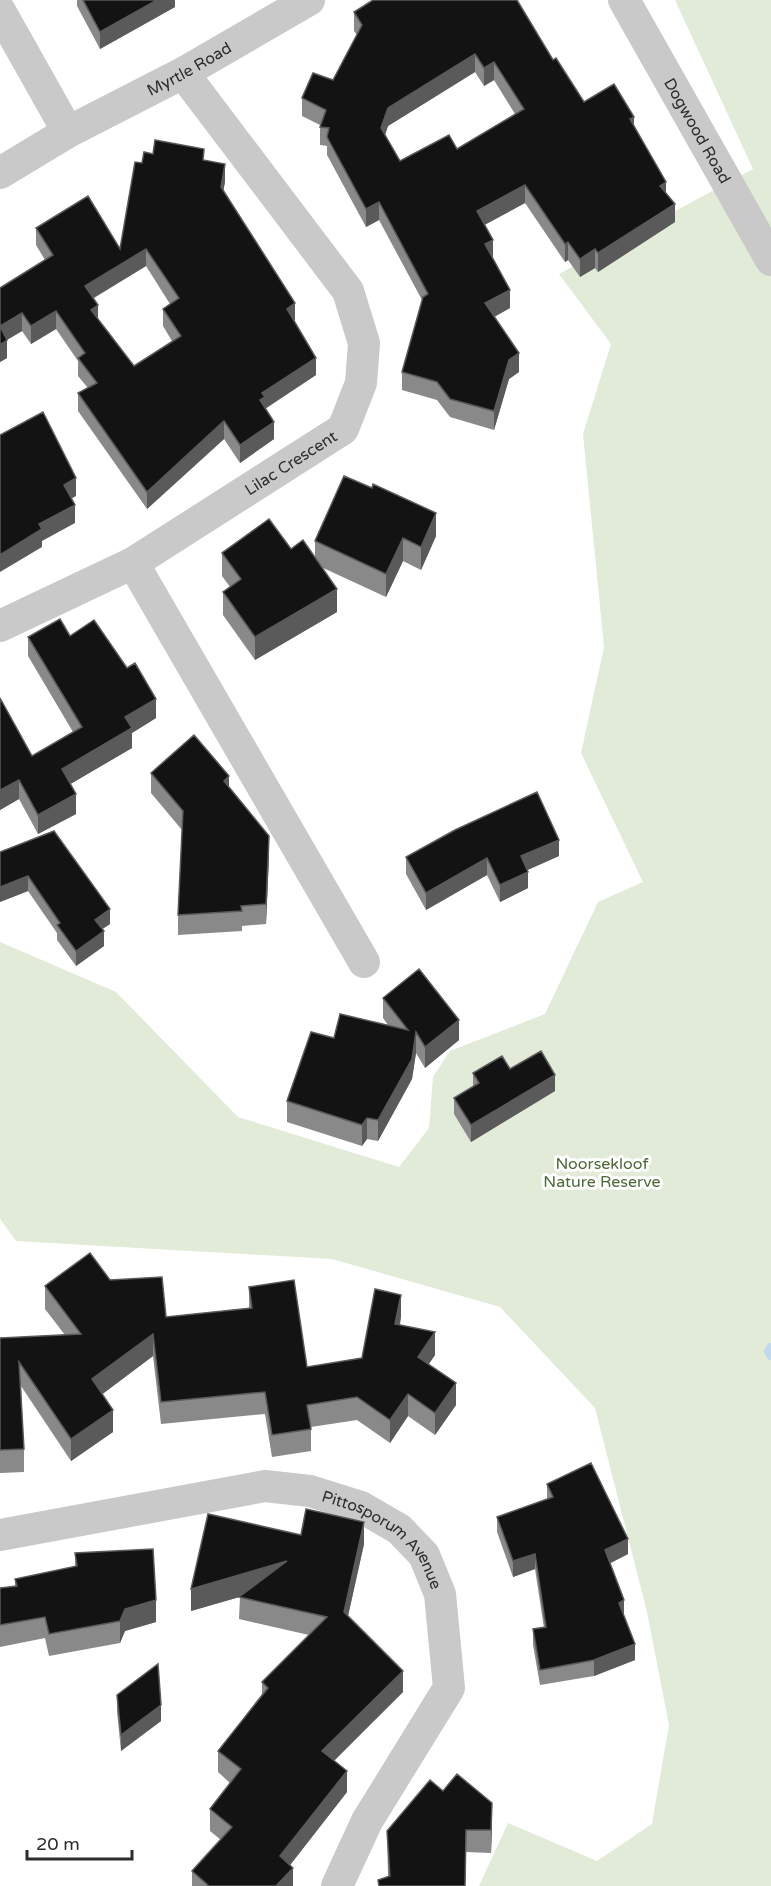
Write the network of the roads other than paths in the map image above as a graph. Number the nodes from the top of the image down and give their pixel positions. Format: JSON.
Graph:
{"nodes":[{"id":1,"x":309,"y":0,"type":"edge"},
{"id":2,"x":624,"y":0,"type":"edge"},
{"id":3,"x":0,"y":11,"type":"edge"},
{"id":4,"x":183,"y":73,"type":"junction"},
{"id":5,"x":68,"y":132,"type":"junction"},
{"id":6,"x":0,"y":173,"type":"edge"},
{"id":7,"x":771,"y":260,"type":"edge"},
{"id":8,"x":133,"y":563,"type":"junction"},
{"id":9,"x":0,"y":626,"type":"edge"},
{"id":10,"x":364,"y":962,"type":"dead end"},
{"id":11,"x":0,"y":1535,"type":"edge"},
{"id":12,"x":337,"y":1886,"type":"edge"}],
"edges":[{"from":1,"to":4,"type":"street","name":"Myrtle Road"},
{"from":2,"to":7,"type":"street","name":"Dogwood Road"},
{"from":3,"to":5,"type":"street"},
{"from":4,"to":5,"type":"street","name":"Myrtle Road"},
{"from":4,"to":8,"type":"street","name":"Lilac Crescent"},
{"from":5,"to":6,"type":"street","name":"Myrtle Road"},
{"from":8,"to":9,"type":"street","name":"Lilac Crescent"},
{"from":8,"to":10,"type":"street"},
{"from":11,"to":12,"type":"street","name":"Pittosporum Avenue"}]}
